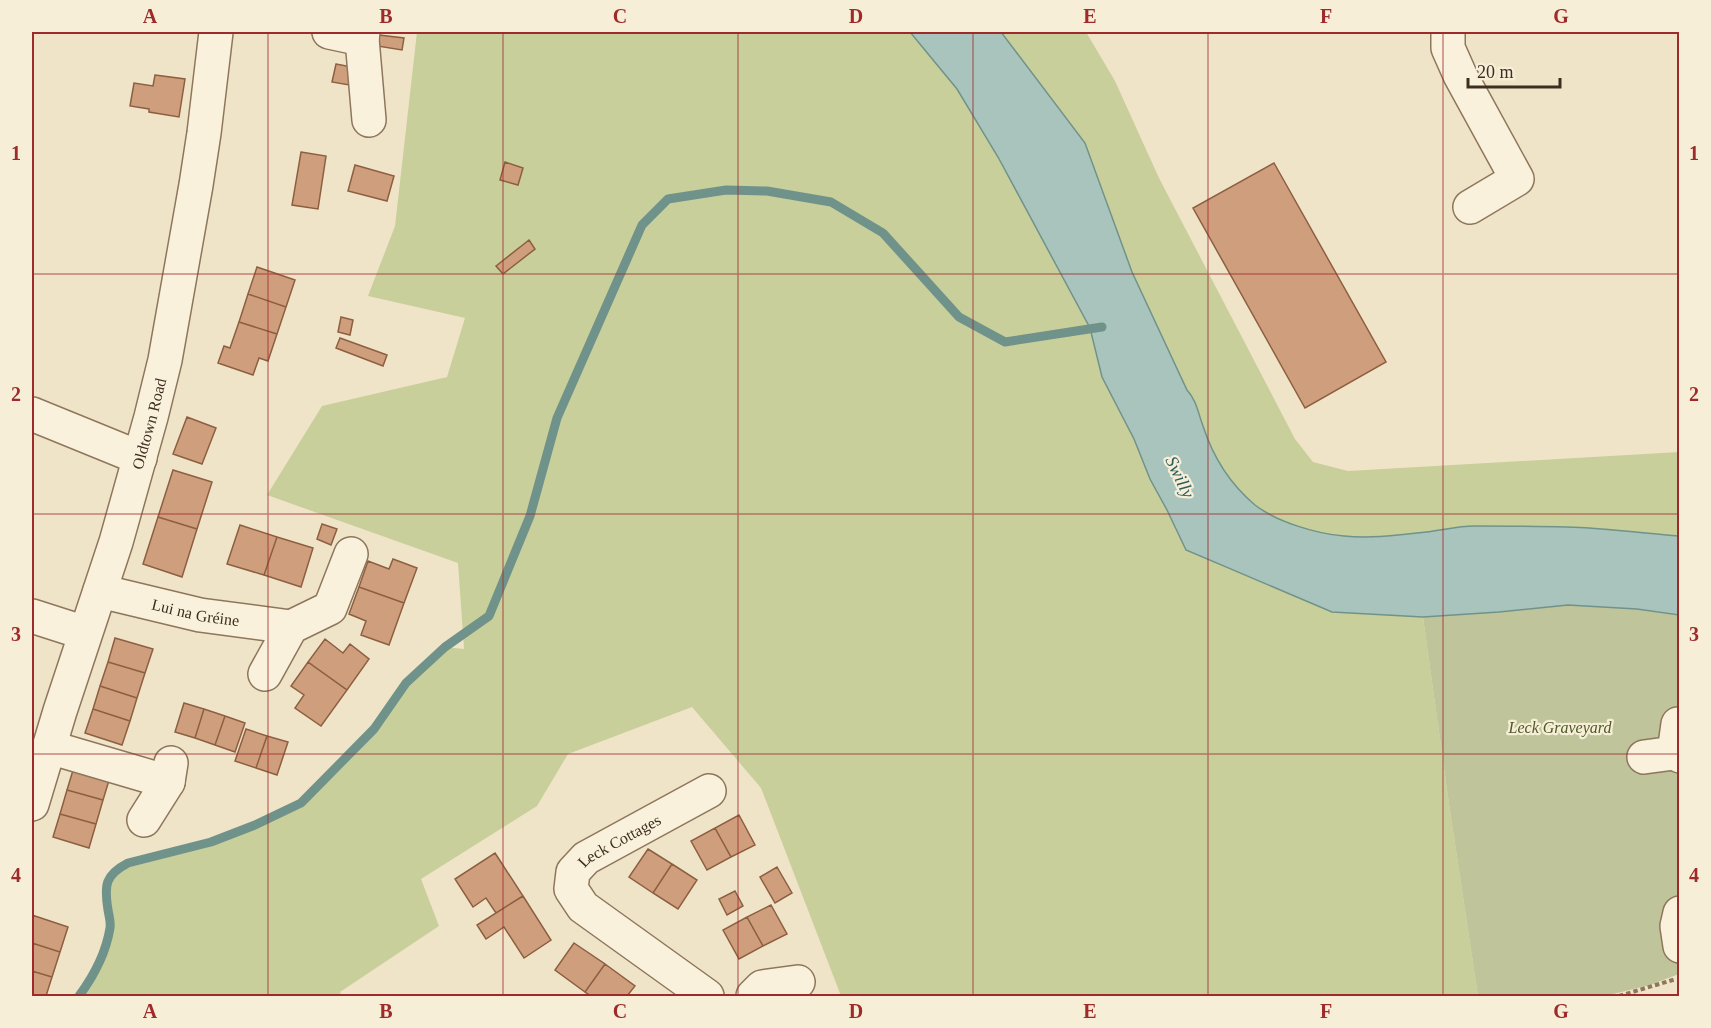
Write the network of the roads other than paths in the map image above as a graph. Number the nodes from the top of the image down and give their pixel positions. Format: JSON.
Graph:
{"nodes":[{"id":1,"x":216,"y":32,"type":"edge"},
{"id":2,"x":328,"y":32,"type":"edge"},
{"id":3,"x":1448,"y":32,"type":"edge"},
{"id":4,"x":363,"y":35,"type":"edge"},
{"id":5,"x":369,"y":120,"type":"dead end"},
{"id":6,"x":1470,"y":207,"type":"dead end"},
{"id":7,"x":32,"y":414,"type":"edge"},
{"id":8,"x":140,"y":458,"type":"junction"},
{"id":9,"x":351,"y":554,"type":"dead end"},
{"id":10,"x":100,"y":591,"type":"junction"},
{"id":11,"x":32,"y":616,"type":"edge"},
{"id":12,"x":291,"y":627,"type":"junction"},
{"id":13,"x":85,"y":633,"type":"junction"},
{"id":14,"x":265,"y":674,"type":"dead end"},
{"id":15,"x":49,"y":747,"type":"junction"},
{"id":16,"x":709,"y":791,"type":"dead end"},
{"id":17,"x":32,"y":804,"type":"edge"},
{"id":18,"x":144,"y":820,"type":"dead end"},
{"id":19,"x":1680,"y":912,"type":"edge"},
{"id":20,"x":1680,"y":946,"type":"edge"},
{"id":21,"x":798,"y":981,"type":"dead end"},
{"id":22,"x":707,"y":996,"type":"edge"},
{"id":23,"x":753,"y":996,"type":"edge"}],
"edges":[{"from":1,"to":8,"type":"street","name":"Oldtown Road"},
{"from":2,"to":4,"type":"street"},
{"from":3,"to":6,"type":"street"},
{"from":4,"to":5,"type":"street"},
{"from":7,"to":8,"type":"street"},
{"from":8,"to":10,"type":"street","name":"Oldtown Road"},
{"from":9,"to":12,"type":"street"},
{"from":10,"to":12,"type":"street","name":"Lui na Gréine"},
{"from":10,"to":13,"type":"street","name":"Oldtown Road"},
{"from":11,"to":13,"type":"street"},
{"from":12,"to":14,"type":"street"},
{"from":13,"to":15,"type":"street","name":"Oldtown Road"},
{"from":15,"to":17,"type":"street","name":"Oldtown Road"},
{"from":15,"to":18,"type":"street"},
{"from":16,"to":22,"type":"street","name":"Leck Cottages"},
{"from":19,"to":20,"type":"street"},
{"from":21,"to":23,"type":"street"}]}
